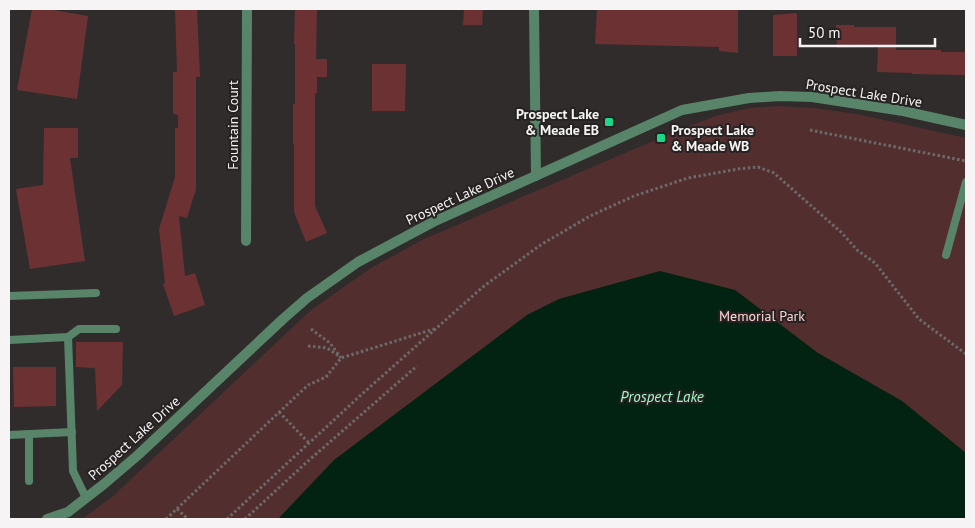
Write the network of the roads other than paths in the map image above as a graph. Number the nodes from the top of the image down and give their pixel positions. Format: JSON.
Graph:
{"nodes":[{"id":1,"x":248,"y":9,"type":"edge"},
{"id":2,"x":534,"y":9,"type":"edge"},
{"id":3,"x":966,"y":126,"type":"edge"},
{"id":4,"x":536,"y":176,"type":"junction"},
{"id":5,"x":966,"y":182,"type":"edge"},
{"id":6,"x":246,"y":240,"type":"dead end"},
{"id":7,"x":946,"y":255,"type":"dead end"},
{"id":8,"x":96,"y":294,"type":"dead end"},
{"id":9,"x":9,"y":296,"type":"edge"},
{"id":10,"x":116,"y":329,"type":"dead end"},
{"id":11,"x":68,"y":337,"type":"junction"},
{"id":12,"x":9,"y":340,"type":"edge"},
{"id":13,"x":72,"y":432,"type":"junction"},
{"id":14,"x":29,"y":434,"type":"junction"},
{"id":15,"x":9,"y":435,"type":"edge"},
{"id":16,"x":29,"y":480,"type":"dead end"},
{"id":17,"x":86,"y":498,"type":"junction"},
{"id":18,"x":47,"y":519,"type":"edge"}],
"edges":[{"from":1,"to":6,"type":"street","name":"Fountain Court"},
{"from":2,"to":4,"type":"street"},
{"from":3,"to":4,"type":"street","name":"Prospect Lake Drive"},
{"from":4,"to":17,"type":"street","name":"Prospect Lake Drive"},
{"from":5,"to":7,"type":"lane"},
{"from":8,"to":9,"type":"lane"},
{"from":10,"to":11,"type":"lane"},
{"from":11,"to":12,"type":"lane"},
{"from":11,"to":13,"type":"lane"},
{"from":13,"to":14,"type":"lane"},
{"from":13,"to":17,"type":"lane"},
{"from":14,"to":15,"type":"lane"},
{"from":14,"to":16,"type":"lane"},
{"from":17,"to":18,"type":"street","name":"Prospect Lake Drive"}]}
